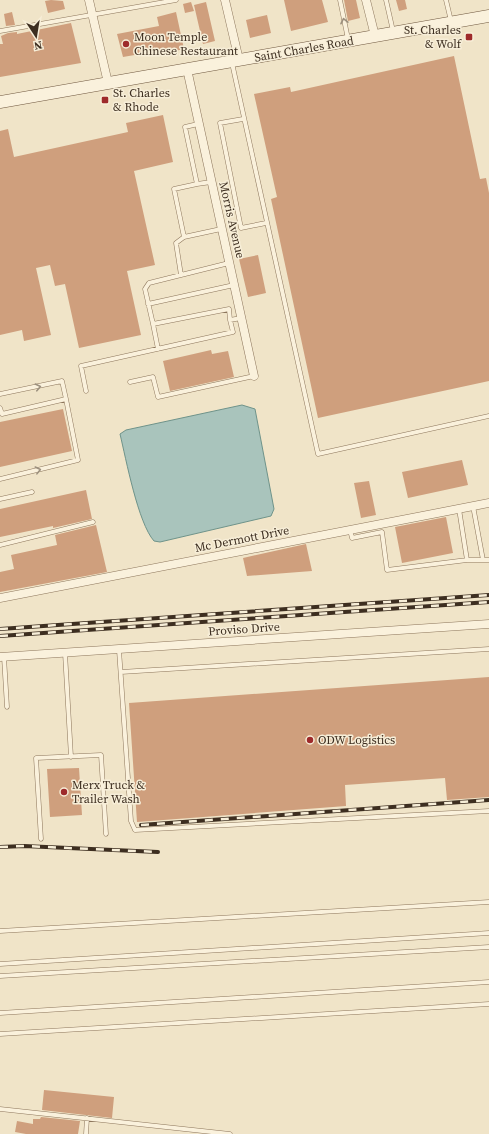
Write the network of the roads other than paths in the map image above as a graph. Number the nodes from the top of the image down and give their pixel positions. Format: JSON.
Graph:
{"nodes":[{"id":1,"x":88,"y":0,"type":"edge"},
{"id":2,"x":176,"y":0,"type":"edge"},
{"id":3,"x":225,"y":0,"type":"edge"},
{"id":4,"x":340,"y":0,"type":"edge"},
{"id":5,"x":366,"y":0,"type":"edge"},
{"id":6,"x":386,"y":0,"type":"edge"},
{"id":7,"x":446,"y":0,"type":"edge"},
{"id":8,"x":92,"y":14,"type":"junction"},
{"id":9,"x":489,"y":16,"type":"edge"},
{"id":10,"x":451,"y":23,"type":"junction"},
{"id":11,"x":0,"y":31,"type":"edge"},
{"id":12,"x":394,"y":33,"type":"junction"},
{"id":13,"x":375,"y":36,"type":"junction"},
{"id":14,"x":349,"y":41,"type":"junction"},
{"id":15,"x":235,"y":61,"type":"junction"},
{"id":16,"x":187,"y":69,"type":"junction"},
{"id":17,"x":108,"y":83,"type":"junction"},
{"id":18,"x":0,"y":102,"type":"edge"},
{"id":19,"x":243,"y":119,"type":"junction"},
{"id":20,"x":198,"y":124,"type":"junction"},
{"id":21,"x":211,"y":182,"type":"junction"},
{"id":22,"x":196,"y":184,"type":"junction"},
{"id":23,"x":266,"y":223,"type":"junction"},
{"id":24,"x":221,"y":229,"type":"junction"},
{"id":25,"x":184,"y":237,"type":"junction"},
{"id":26,"x":229,"y":263,"type":"junction"},
{"id":27,"x":181,"y":275,"type":"junction"},
{"id":28,"x":234,"y":285,"type":"junction"},
{"id":29,"x":148,"y":304,"type":"junction"},
{"id":30,"x":241,"y":318,"type":"junction"},
{"id":31,"x":230,"y":320,"type":"junction"},
{"id":32,"x":153,"y":324,"type":"junction"},
{"id":33,"x":158,"y":349,"type":"junction"},
{"id":34,"x":254,"y":376,"type":"joint"},
{"id":35,"x":130,"y":382,"type":"dead end"},
{"id":36,"x":86,"y":391,"type":"dead end"},
{"id":37,"x":0,"y":394,"type":"edge"},
{"id":38,"x":66,"y":399,"type":"junction"},
{"id":39,"x":0,"y":408,"type":"edge"},
{"id":40,"x":489,"y":416,"type":"edge"},
{"id":41,"x":0,"y":479,"type":"edge"},
{"id":42,"x":32,"y":492,"type":"dead end"},
{"id":43,"x":0,"y":499,"type":"edge"},
{"id":44,"x":489,"y":503,"type":"edge"},
{"id":45,"x":473,"y":506,"type":"junction"},
{"id":46,"x":458,"y":509,"type":"junction"},
{"id":47,"x":93,"y":522,"type":"dead end"},
{"id":48,"x":350,"y":530,"type":"junction"},
{"id":49,"x":0,"y":545,"type":"edge"},
{"id":50,"x":466,"y":560,"type":"junction"},
{"id":51,"x":483,"y":560,"type":"junction"},
{"id":52,"x":489,"y":560,"type":"edge"},
{"id":53,"x":0,"y":598,"type":"edge"},
{"id":54,"x":489,"y":624,"type":"edge"},
{"id":55,"x":489,"y":649,"type":"edge"},
{"id":56,"x":119,"y":650,"type":"junction"},
{"id":57,"x":65,"y":653,"type":"junction"},
{"id":58,"x":2,"y":657,"type":"edge"},
{"id":59,"x":121,"y":672,"type":"junction"},
{"id":60,"x":7,"y":707,"type":"dead end"},
{"id":61,"x":71,"y":757,"type":"junction"},
{"id":62,"x":489,"y":811,"type":"edge"},
{"id":63,"x":106,"y":834,"type":"dead end"},
{"id":64,"x":41,"y":839,"type":"dead end"},
{"id":65,"x":489,"y":902,"type":"edge"},
{"id":66,"x":0,"y":931,"type":"edge"},
{"id":67,"x":489,"y":933,"type":"edge"},
{"id":68,"x":489,"y":947,"type":"edge"},
{"id":69,"x":0,"y":964,"type":"edge"},
{"id":70,"x":0,"y":976,"type":"edge"},
{"id":71,"x":489,"y":982,"type":"edge"},
{"id":72,"x":489,"y":1004,"type":"edge"},
{"id":73,"x":0,"y":1013,"type":"edge"},
{"id":74,"x":0,"y":1034,"type":"edge"},
{"id":75,"x":0,"y":1109,"type":"edge"},
{"id":76,"x":87,"y":1118,"type":"junction"},
{"id":77,"x":86,"y":1134,"type":"edge"},
{"id":78,"x":230,"y":1134,"type":"edge"}],
"edges":[{"from":1,"to":8,"type":"street"},
{"from":2,"to":8,"type":"lane"},
{"from":3,"to":15,"type":"street"},
{"from":14,"to":4,"type":"lane","one_way":true},
{"from":5,"to":13,"type":"street"},
{"from":6,"to":12,"type":"lane"},
{"from":7,"to":10,"type":"lane"},
{"from":8,"to":11,"type":"lane"},
{"from":8,"to":17,"type":"street"},
{"from":9,"to":10,"type":"main road","name":"Saint Charles Road"},
{"from":10,"to":12,"type":"main road","name":"Saint Charles Road"},
{"from":12,"to":13,"type":"main road","name":"Saint Charles Road"},
{"from":13,"to":14,"type":"main road","name":"Saint Charles Road"},
{"from":14,"to":15,"type":"main road","name":"Saint Charles Road"},
{"from":15,"to":16,"type":"main road","name":"Saint Charles Road"},
{"from":15,"to":19,"type":"lane"},
{"from":16,"to":17,"type":"main road","name":"Saint Charles Road"},
{"from":16,"to":20,"type":"street","name":"Morris Avenue"},
{"from":17,"to":18,"type":"main road","name":"Saint Charles Road"},
{"from":19,"to":23,"type":"lane"},
{"from":19,"to":23,"type":"lane"},
{"from":20,"to":21,"type":"street","name":"Morris Avenue"},
{"from":20,"to":22,"type":"lane"},
{"from":21,"to":22,"type":"lane"},
{"from":21,"to":24,"type":"street","name":"Morris Avenue"},
{"from":22,"to":25,"type":"lane"},
{"from":23,"to":40,"type":"lane"},
{"from":24,"to":25,"type":"lane"},
{"from":24,"to":26,"type":"street","name":"Morris Avenue"},
{"from":25,"to":27,"type":"lane"},
{"from":26,"to":27,"type":"lane"},
{"from":26,"to":28,"type":"street","name":"Morris Avenue"},
{"from":27,"to":29,"type":"lane"},
{"from":28,"to":29,"type":"lane"},
{"from":28,"to":30,"type":"street","name":"Morris Avenue"},
{"from":29,"to":32,"type":"lane"},
{"from":30,"to":31,"type":"lane"},
{"from":30,"to":34,"type":"street","name":"Morris Avenue"},
{"from":31,"to":32,"type":"lane"},
{"from":31,"to":33,"type":"lane"},
{"from":32,"to":33,"type":"lane"},
{"from":33,"to":36,"type":"lane"},
{"from":34,"to":35,"type":"lane"},
{"from":37,"to":38,"type":"lane","one_way":true},
{"from":38,"to":39,"type":"lane"},
{"from":41,"to":38,"type":"lane","one_way":true},
{"from":42,"to":43,"type":"lane"},
{"from":44,"to":45,"type":"street","name":"Mc Dermott Drive"},
{"from":45,"to":46,"type":"street","name":"Mc Dermott Drive"},
{"from":45,"to":51,"type":"lane"},
{"from":46,"to":48,"type":"street","name":"Mc Dermott Drive"},
{"from":46,"to":50,"type":"lane"},
{"from":47,"to":49,"type":"lane"},
{"from":48,"to":50,"type":"lane"},
{"from":48,"to":53,"type":"street","name":"Mc Dermott Drive"},
{"from":50,"to":51,"type":"lane"},
{"from":51,"to":52,"type":"lane"},
{"from":54,"to":56,"type":"street","name":"Proviso Drive"},
{"from":55,"to":59,"type":"lane"},
{"from":56,"to":57,"type":"street","name":"Proviso Drive"},
{"from":56,"to":59,"type":"lane"},
{"from":57,"to":58,"type":"street","name":"Proviso Drive"},
{"from":57,"to":61,"type":"lane"},
{"from":58,"to":60,"type":"lane"},
{"from":59,"to":62,"type":"lane"},
{"from":61,"to":63,"type":"lane"},
{"from":61,"to":64,"type":"lane"},
{"from":65,"to":66,"type":"lane"},
{"from":67,"to":69,"type":"lane"},
{"from":68,"to":70,"type":"lane"},
{"from":71,"to":73,"type":"lane"},
{"from":72,"to":74,"type":"lane"},
{"from":75,"to":76,"type":"lane"},
{"from":76,"to":77,"type":"lane"},
{"from":76,"to":78,"type":"lane"}]}
